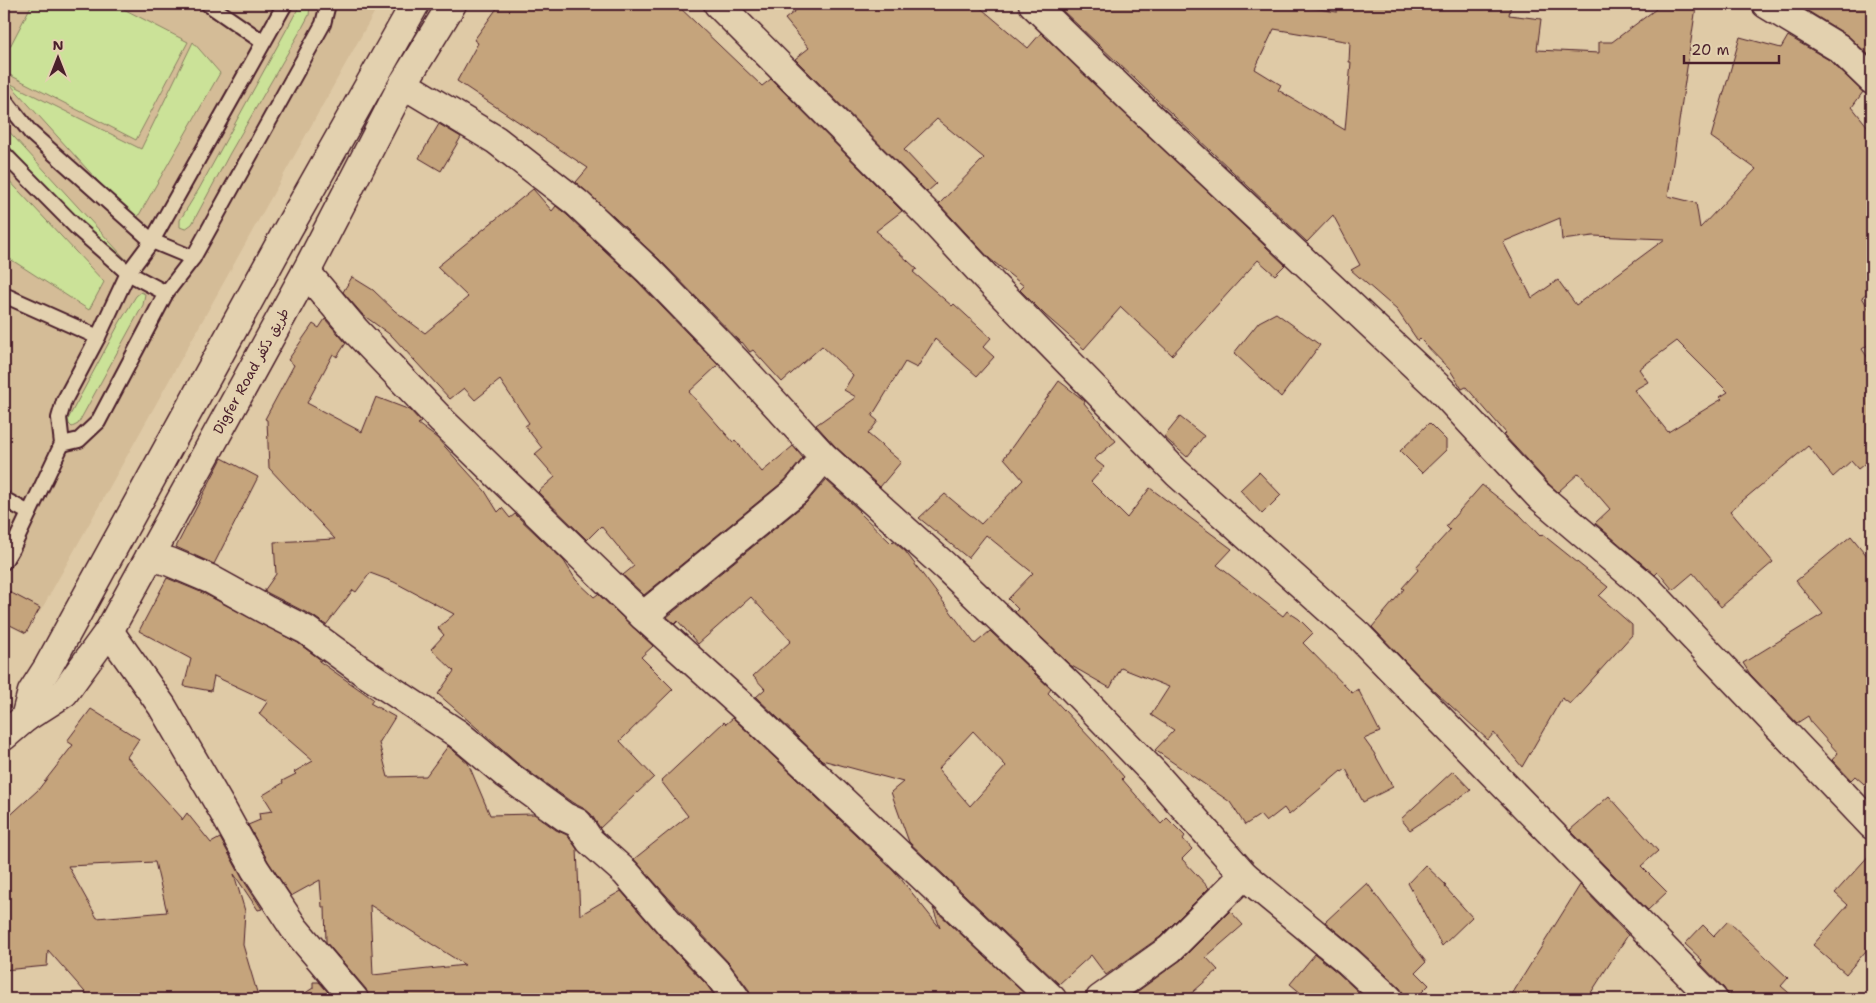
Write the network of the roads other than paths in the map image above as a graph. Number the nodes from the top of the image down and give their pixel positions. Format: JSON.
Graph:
{"nodes":[{"id":1,"x":208,"y":4,"type":"edge"},
{"id":2,"x":285,"y":4,"type":"edge"},
{"id":3,"x":328,"y":4,"type":"edge"},
{"id":4,"x":415,"y":4,"type":"edge"},
{"id":5,"x":452,"y":4,"type":"edge"},
{"id":6,"x":718,"y":4,"type":"edge"},
{"id":7,"x":1033,"y":4,"type":"edge"},
{"id":8,"x":1766,"y":4,"type":"edge"},
{"id":9,"x":263,"y":42,"type":"junction"},
{"id":10,"x":1872,"y":80,"type":"edge"},
{"id":11,"x":403,"y":84,"type":"junction"},
{"id":12,"x":4,"y":99,"type":"edge"},
{"id":13,"x":4,"y":154,"type":"edge"},
{"id":14,"x":152,"y":241,"type":"junction"},
{"id":15,"x":193,"y":258,"type":"junction"},
{"id":16,"x":306,"y":272,"type":"junction"},
{"id":17,"x":128,"y":273,"type":"junction"},
{"id":18,"x":166,"y":293,"type":"junction"},
{"id":19,"x":4,"y":296,"type":"edge"},
{"id":20,"x":98,"y":337,"type":"junction"},
{"id":21,"x":62,"y":444,"type":"junction"},
{"id":22,"x":824,"y":457,"type":"junction"},
{"id":23,"x":4,"y":499,"type":"edge"},
{"id":24,"x":29,"y":513,"type":"junction"},
{"id":25,"x":150,"y":556,"type":"junction"},
{"id":26,"x":4,"y":562,"type":"edge"},
{"id":27,"x":643,"y":616,"type":"junction"},
{"id":28,"x":109,"y":631,"type":"junction"},
{"id":29,"x":25,"y":718,"type":"junction"},
{"id":30,"x":4,"y":736,"type":"edge"},
{"id":31,"x":1872,"y":825,"type":"edge"},
{"id":32,"x":1244,"y":875,"type":"junction"},
{"id":33,"x":354,"y":999,"type":"edge"},
{"id":34,"x":736,"y":999,"type":"edge"},
{"id":35,"x":1052,"y":999,"type":"edge"},
{"id":36,"x":1100,"y":999,"type":"edge"},
{"id":37,"x":1389,"y":999,"type":"edge"},
{"id":38,"x":1713,"y":999,"type":"edge"}],
"edges":[{"from":1,"to":9,"type":"lane"},
{"from":2,"to":9,"type":"lane"},
{"from":3,"to":15,"type":"lane"},
{"from":4,"to":29,"type":"street"},
{"from":5,"to":11,"type":"street","name":"Digfer Road طريق دكفر"},
{"from":6,"to":38,"type":"street"},
{"from":7,"to":31,"type":"street"},
{"from":8,"to":10,"type":"street"},
{"from":9,"to":14,"type":"lane"},
{"from":11,"to":16,"type":"street","name":"Digfer Road طريق دكفر"},
{"from":11,"to":22,"type":"street"},
{"from":12,"to":14,"type":"lane"},
{"from":13,"to":17,"type":"lane"},
{"from":14,"to":15,"type":"lane"},
{"from":14,"to":17,"type":"lane"},
{"from":15,"to":18,"type":"lane"},
{"from":16,"to":25,"type":"street","name":"Digfer Road طريق دكفر"},
{"from":16,"to":27,"type":"street"},
{"from":17,"to":18,"type":"lane"},
{"from":17,"to":20,"type":"lane"},
{"from":18,"to":21,"type":"lane"},
{"from":19,"to":20,"type":"lane"},
{"from":20,"to":21,"type":"lane"},
{"from":21,"to":24,"type":"lane"},
{"from":22,"to":27,"type":"street"},
{"from":22,"to":32,"type":"street"},
{"from":23,"to":24,"type":"lane"},
{"from":24,"to":26,"type":"lane"},
{"from":25,"to":28,"type":"street","name":"Digfer Road طريق دكفر"},
{"from":25,"to":34,"type":"street"},
{"from":27,"to":35,"type":"street"},
{"from":28,"to":29,"type":"street","name":"Digfer Road طريق دكفر"},
{"from":28,"to":33,"type":"street"},
{"from":29,"to":30,"type":"street","name":"Digfer Road طريق دكفر"},
{"from":32,"to":36,"type":"street"},
{"from":32,"to":37,"type":"street"}]}
